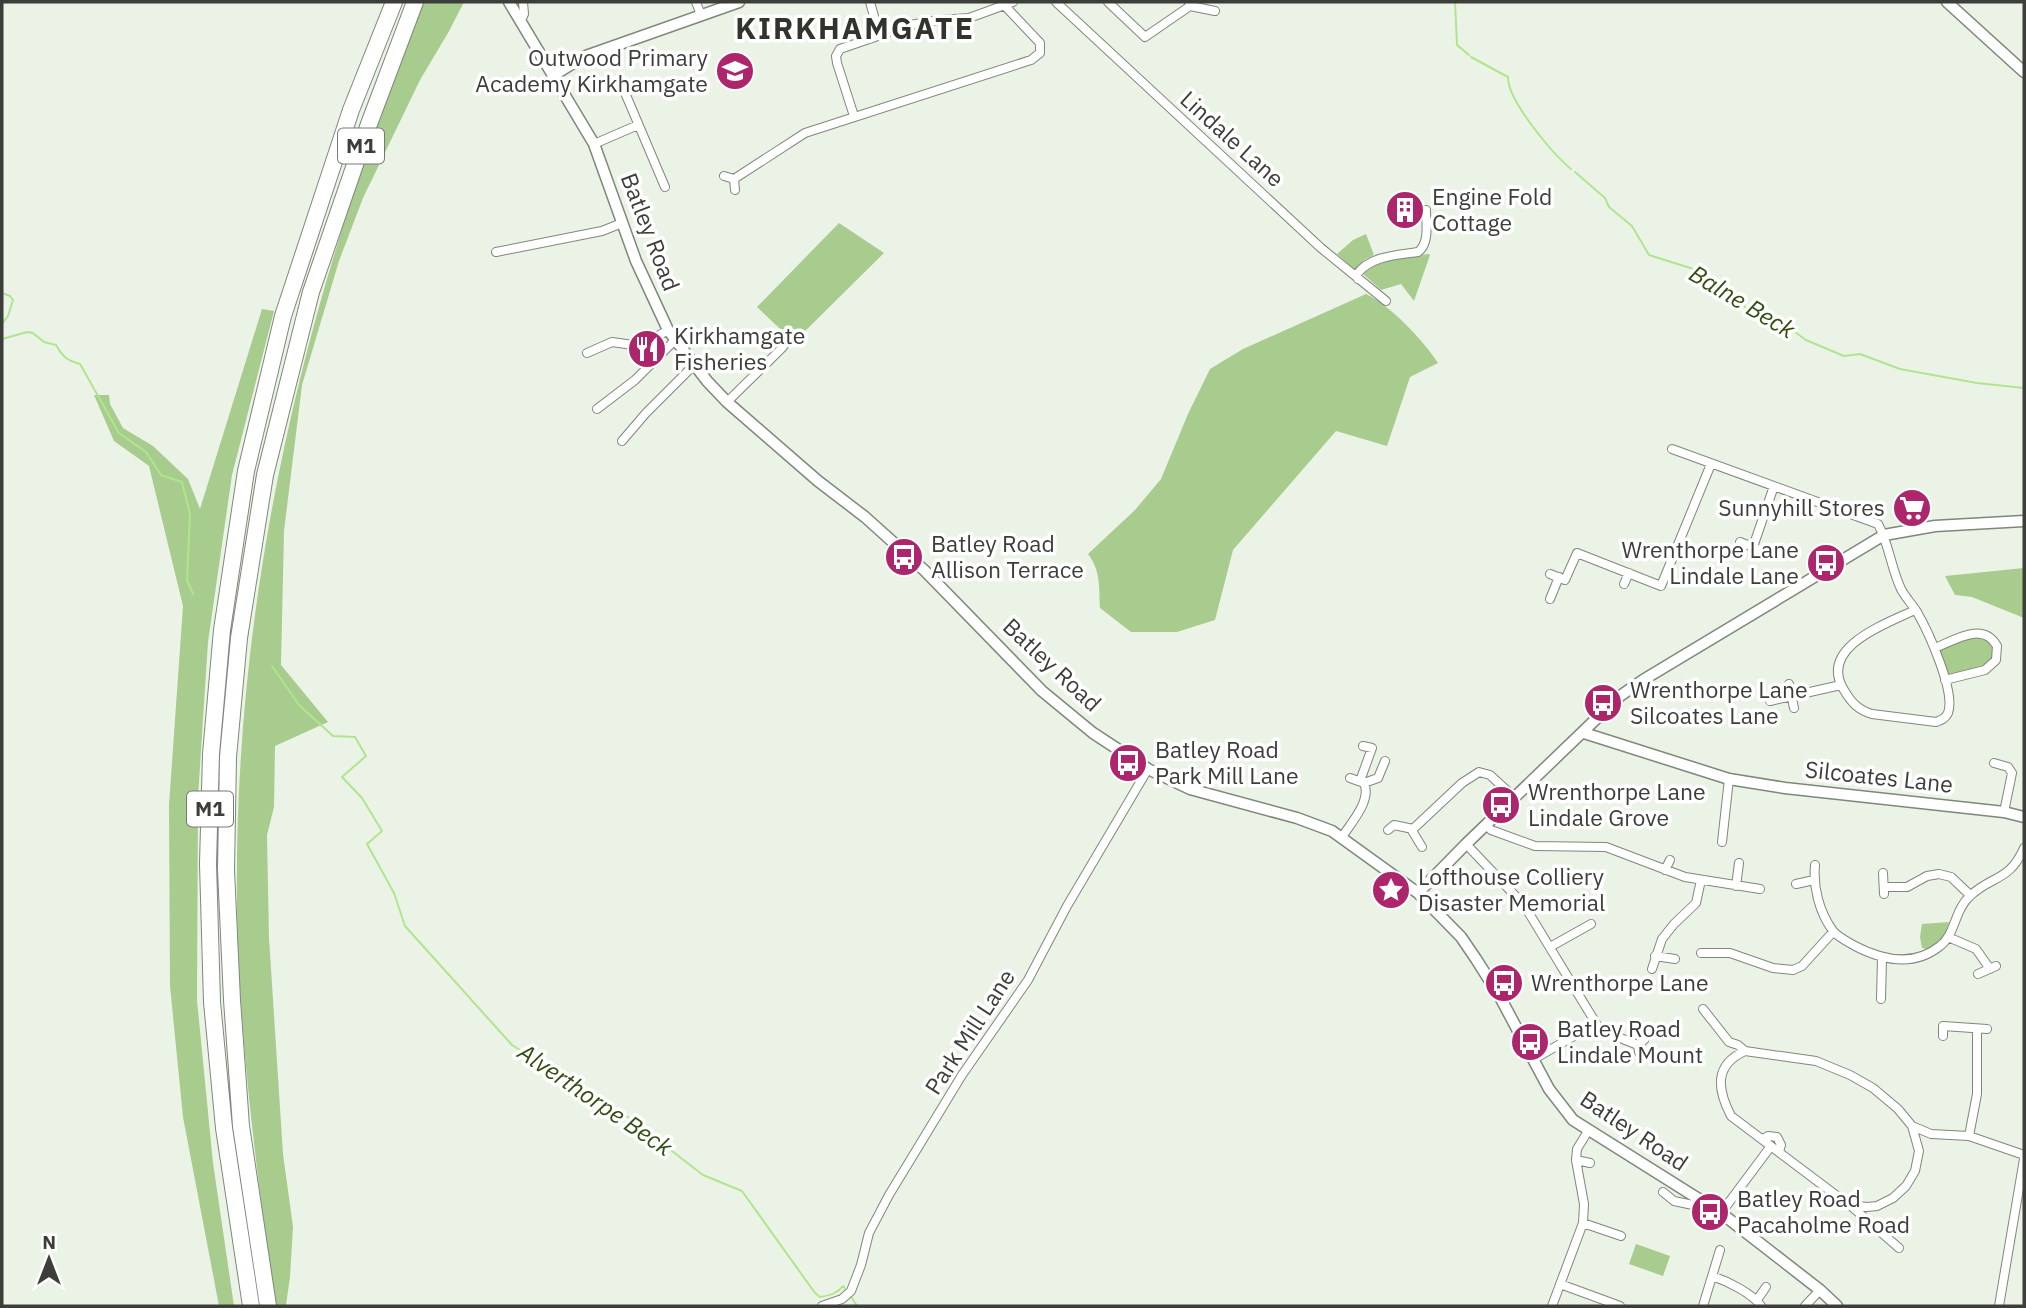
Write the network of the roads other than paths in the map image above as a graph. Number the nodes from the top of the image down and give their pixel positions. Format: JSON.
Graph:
{"nodes":[{"id":1,"x":394,"y":2,"type":"edge"},
{"id":2,"x":415,"y":2,"type":"edge"},
{"id":3,"x":509,"y":2,"type":"edge"},
{"id":4,"x":523,"y":2,"type":"edge"},
{"id":5,"x":696,"y":2,"type":"edge"},
{"id":6,"x":738,"y":2,"type":"edge"},
{"id":7,"x":870,"y":2,"type":"edge"},
{"id":8,"x":1056,"y":2,"type":"edge"},
{"id":9,"x":1108,"y":2,"type":"edge"},
{"id":10,"x":1947,"y":2,"type":"edge"},
{"id":11,"x":1009,"y":4,"type":"edge"},
{"id":12,"x":1190,"y":4,"type":"edge"},
{"id":13,"x":1215,"y":11,"type":"dead end"},
{"id":14,"x":701,"y":15,"type":"junction"},
{"id":15,"x":521,"y":20,"type":"junction"},
{"id":16,"x":879,"y":34,"type":"junction"},
{"id":17,"x":2024,"y":72,"type":"edge"},
{"id":18,"x":554,"y":75,"type":"junction"},
{"id":19,"x":623,"y":88,"type":"dead end"},
{"id":20,"x":854,"y":116,"type":"junction"},
{"id":21,"x":638,"y":125,"type":"junction"},
{"id":22,"x":594,"y":144,"type":"junction"},
{"id":23,"x":724,"y":176,"type":"dead end"},
{"id":24,"x":734,"y":178,"type":"junction"},
{"id":25,"x":665,"y":187,"type":"dead end"},
{"id":26,"x":735,"y":190,"type":"dead end"},
{"id":27,"x":1426,"y":210,"type":"dead end"},
{"id":28,"x":622,"y":223,"type":"junction"},
{"id":29,"x":496,"y":253,"type":"dead end"},
{"id":30,"x":1358,"y":279,"type":"junction"},
{"id":31,"x":1386,"y":301,"type":"dead end"},
{"id":32,"x":668,"y":330,"type":"junction"},
{"id":33,"x":675,"y":340,"type":"junction"},
{"id":34,"x":787,"y":341,"type":"dead end"},
{"id":35,"x":587,"y":354,"type":"dead end"},
{"id":36,"x":694,"y":365,"type":"junction"},
{"id":37,"x":727,"y":402,"type":"junction"},
{"id":38,"x":597,"y":409,"type":"dead end"},
{"id":39,"x":622,"y":441,"type":"dead end"},
{"id":40,"x":1672,"y":449,"type":"dead end"},
{"id":41,"x":1711,"y":464,"type":"junction"},
{"id":42,"x":1774,"y":486,"type":"junction"},
{"id":43,"x":2024,"y":521,"type":"edge"},
{"id":44,"x":1884,"y":535,"type":"junction"},
{"id":45,"x":1740,"y":542,"type":"dead end"},
{"id":46,"x":1753,"y":547,"type":"junction"},
{"id":47,"x":1766,"y":552,"type":"dead end"},
{"id":48,"x":1629,"y":573,"type":"junction"},
{"id":49,"x":1624,"y":584,"type":"dead end"},
{"id":50,"x":1550,"y":599,"type":"dead end"},
{"id":51,"x":1915,"y":610,"type":"junction"},
{"id":52,"x":1935,"y":648,"type":"junction"},
{"id":53,"x":1945,"y":680,"type":"junction"},
{"id":54,"x":1789,"y":684,"type":"dead end"},
{"id":55,"x":1841,"y":685,"type":"junction"},
{"id":56,"x":1791,"y":696,"type":"junction"},
{"id":57,"x":1770,"y":701,"type":"dead end"},
{"id":58,"x":1794,"y":708,"type":"dead end"},
{"id":59,"x":1584,"y":733,"type":"junction"},
{"id":60,"x":1363,"y":746,"type":"dead end"},
{"id":61,"x":1385,"y":761,"type":"dead end"},
{"id":62,"x":1994,"y":763,"type":"dead end"},
{"id":63,"x":1148,"y":769,"type":"junction"},
{"id":64,"x":1350,"y":778,"type":"dead end"},
{"id":65,"x":1729,"y":779,"type":"junction"},
{"id":66,"x":1362,"y":780,"type":"junction"},
{"id":67,"x":1515,"y":798,"type":"junction"},
{"id":68,"x":2004,"y":812,"type":"junction"},
{"id":69,"x":2024,"y":817,"type":"edge"},
{"id":70,"x":1486,"y":825,"type":"junction"},
{"id":71,"x":1388,"y":830,"type":"dead end"},
{"id":72,"x":1411,"y":830,"type":"junction"},
{"id":73,"x":1342,"y":837,"type":"junction"},
{"id":74,"x":1722,"y":842,"type":"dead end"},
{"id":75,"x":1466,"y":844,"type":"junction"},
{"id":76,"x":1422,"y":847,"type":"dead end"},
{"id":77,"x":2024,"y":848,"type":"edge"},
{"id":78,"x":1670,"y":860,"type":"dead end"},
{"id":79,"x":1739,"y":863,"type":"dead end"},
{"id":80,"x":1815,"y":865,"type":"dead end"},
{"id":81,"x":1665,"y":870,"type":"junction"},
{"id":82,"x":1883,"y":873,"type":"dead end"},
{"id":83,"x":1701,"y":880,"type":"junction"},
{"id":84,"x":1814,"y":880,"type":"junction"},
{"id":85,"x":1796,"y":884,"type":"dead end"},
{"id":86,"x":1736,"y":886,"type":"junction"},
{"id":87,"x":1760,"y":889,"type":"dead end"},
{"id":88,"x":1418,"y":893,"type":"junction"},
{"id":89,"x":1970,"y":895,"type":"junction"},
{"id":90,"x":1592,"y":923,"type":"dead end"},
{"id":91,"x":1833,"y":932,"type":"junction"},
{"id":92,"x":1948,"y":937,"type":"junction"},
{"id":93,"x":1550,"y":947,"type":"junction"},
{"id":94,"x":1704,"y":955,"type":"dead end"},
{"id":95,"x":1656,"y":956,"type":"junction"},
{"id":96,"x":1882,"y":958,"type":"junction"},
{"id":97,"x":1675,"y":959,"type":"dead end"},
{"id":98,"x":1652,"y":969,"type":"dead end"},
{"id":99,"x":1978,"y":974,"type":"dead end"},
{"id":100,"x":1870,"y":990,"type":"dead end"},
{"id":101,"x":1703,"y":1009,"type":"dead end"},
{"id":102,"x":1595,"y":1024,"type":"junction"},
{"id":103,"x":1977,"y":1029,"type":"junction"},
{"id":104,"x":1987,"y":1030,"type":"dead end"},
{"id":105,"x":1943,"y":1036,"type":"dead end"},
{"id":106,"x":1729,"y":1042,"type":"junction"},
{"id":107,"x":1640,"y":1046,"type":"dead end"},
{"id":108,"x":1745,"y":1051,"type":"junction"},
{"id":109,"x":1731,"y":1057,"type":"junction"},
{"id":110,"x":1534,"y":1059,"type":"junction"},
{"id":111,"x":1912,"y":1126,"type":"junction"},
{"id":112,"x":1588,"y":1131,"type":"junction"},
{"id":113,"x":1931,"y":1134,"type":"junction"},
{"id":114,"x":1969,"y":1136,"type":"junction"},
{"id":115,"x":1763,"y":1139,"type":"junction"},
{"id":116,"x":1771,"y":1146,"type":"junction"},
{"id":117,"x":1919,"y":1151,"type":"junction"},
{"id":118,"x":1779,"y":1152,"type":"junction"},
{"id":119,"x":2024,"y":1157,"type":"edge"},
{"id":120,"x":1576,"y":1160,"type":"junction"},
{"id":121,"x":1590,"y":1163,"type":"dead end"},
{"id":122,"x":1663,"y":1192,"type":"dead end"},
{"id":123,"x":1699,"y":1199,"type":"junction"},
{"id":124,"x":1849,"y":1205,"type":"junction"},
{"id":125,"x":1867,"y":1207,"type":"junction"},
{"id":126,"x":1721,"y":1213,"type":"junction"},
{"id":127,"x":1865,"y":1216,"type":"junction"},
{"id":128,"x":1583,"y":1223,"type":"junction"},
{"id":129,"x":1621,"y":1237,"type":"dead end"},
{"id":130,"x":1899,"y":1248,"type":"dead end"},
{"id":131,"x":1720,"y":1250,"type":"dead end"},
{"id":132,"x":1712,"y":1276,"type":"junction"},
{"id":133,"x":1560,"y":1284,"type":"junction"},
{"id":134,"x":1766,"y":1287,"type":"dead end"},
{"id":135,"x":1820,"y":1290,"type":"junction"},
{"id":136,"x":1759,"y":1303,"type":"edge"},
{"id":137,"x":251,"y":1306,"type":"edge"},
{"id":138,"x":268,"y":1306,"type":"edge"},
{"id":139,"x":822,"y":1306,"type":"edge"},
{"id":140,"x":1552,"y":1306,"type":"edge"},
{"id":141,"x":1620,"y":1306,"type":"edge"},
{"id":142,"x":1703,"y":1306,"type":"edge"},
{"id":143,"x":1805,"y":1306,"type":"edge"},
{"id":144,"x":1837,"y":1306,"type":"edge"},
{"id":145,"x":1999,"y":1306,"type":"edge"}],
"edges":[{"from":1,"to":137,"type":"highway","number":"M1"},
{"from":2,"to":138,"type":"highway","number":"M1"},
{"from":3,"to":15,"type":"street","name":"Batley Road"},
{"from":4,"to":15,"type":"street"},
{"from":5,"to":14,"type":"street"},
{"from":6,"to":14,"type":"street"},
{"from":7,"to":16,"type":"street"},
{"from":8,"to":30,"type":"street","name":"Lindale Lane"},
{"from":9,"to":12,"type":"street"},
{"from":10,"to":17,"type":"street"},
{"from":11,"to":16,"type":"street"},
{"from":11,"to":20,"type":"street"},
{"from":12,"to":13,"type":"street"},
{"from":14,"to":18,"type":"street"},
{"from":15,"to":18,"type":"street","name":"Batley Road"},
{"from":16,"to":20,"type":"street"},
{"from":18,"to":22,"type":"street","name":"Batley Road"},
{"from":19,"to":21,"type":"street"},
{"from":20,"to":24,"type":"street"},
{"from":21,"to":22,"type":"street"},
{"from":21,"to":25,"type":"street"},
{"from":22,"to":28,"type":"street","name":"Batley Road"},
{"from":23,"to":24,"type":"street"},
{"from":24,"to":26,"type":"street"},
{"from":27,"to":30,"type":"street"},
{"from":28,"to":29,"type":"street"},
{"from":28,"to":32,"type":"street","name":"Batley Road"},
{"from":30,"to":31,"type":"street","name":"Lindale Lane"},
{"from":32,"to":33,"type":"street","name":"Batley Road"},
{"from":32,"to":35,"type":"street"},
{"from":33,"to":36,"type":"street","name":"Batley Road"},
{"from":33,"to":38,"type":"street"},
{"from":34,"to":37,"type":"street"},
{"from":36,"to":37,"type":"street","name":"Batley Road"},
{"from":36,"to":39,"type":"street"},
{"from":37,"to":63,"type":"street","name":"Batley Road"},
{"from":40,"to":41,"type":"street"},
{"from":41,"to":42,"type":"street"},
{"from":41,"to":48,"type":"street"},
{"from":42,"to":44,"type":"street"},
{"from":42,"to":46,"type":"street"},
{"from":43,"to":44,"type":"street"},
{"from":44,"to":51,"type":"street"},
{"from":44,"to":59,"type":"street"},
{"from":45,"to":46,"type":"street"},
{"from":46,"to":47,"type":"street"},
{"from":48,"to":49,"type":"street"},
{"from":48,"to":50,"type":"street"},
{"from":51,"to":52,"type":"street"},
{"from":51,"to":55,"type":"street"},
{"from":52,"to":53,"type":"street"},
{"from":52,"to":53,"type":"street"},
{"from":53,"to":55,"type":"street"},
{"from":54,"to":56,"type":"street"},
{"from":55,"to":56,"type":"street"},
{"from":56,"to":57,"type":"street"},
{"from":56,"to":58,"type":"street"},
{"from":59,"to":65,"type":"street","name":"Silcoates Lane"},
{"from":59,"to":67,"type":"street"},
{"from":60,"to":66,"type":"street"},
{"from":61,"to":66,"type":"street"},
{"from":62,"to":68,"type":"street"},
{"from":63,"to":73,"type":"street","name":"Batley Road"},
{"from":63,"to":139,"type":"street","name":"Park Mill Lane"},
{"from":64,"to":66,"type":"street"},
{"from":65,"to":68,"type":"street","name":"Silcoates Lane"},
{"from":65,"to":74,"type":"street"},
{"from":66,"to":73,"type":"street"},
{"from":67,"to":70,"type":"street"},
{"from":67,"to":72,"type":"street"},
{"from":68,"to":69,"type":"street","name":"Silcoates Lane"},
{"from":70,"to":75,"type":"street"},
{"from":70,"to":81,"type":"street"},
{"from":71,"to":72,"type":"street"},
{"from":72,"to":76,"type":"street"},
{"from":73,"to":88,"type":"street","name":"Batley Road"},
{"from":75,"to":88,"type":"street"},
{"from":75,"to":93,"type":"street"},
{"from":77,"to":89,"type":"street"},
{"from":78,"to":81,"type":"street"},
{"from":79,"to":86,"type":"street"},
{"from":80,"to":84,"type":"street"},
{"from":81,"to":83,"type":"street"},
{"from":82,"to":89,"type":"street"},
{"from":83,"to":86,"type":"street"},
{"from":83,"to":95,"type":"street"},
{"from":84,"to":85,"type":"street"},
{"from":84,"to":91,"type":"street"},
{"from":86,"to":87,"type":"street"},
{"from":88,"to":110,"type":"street","name":"Batley Road"},
{"from":89,"to":92,"type":"street"},
{"from":90,"to":93,"type":"street"},
{"from":91,"to":94,"type":"street"},
{"from":91,"to":96,"type":"street"},
{"from":92,"to":96,"type":"street"},
{"from":92,"to":99,"type":"street"},
{"from":93,"to":102,"type":"street"},
{"from":95,"to":97,"type":"street"},
{"from":95,"to":98,"type":"street"},
{"from":96,"to":100,"type":"street"},
{"from":101,"to":106,"type":"street"},
{"from":102,"to":107,"type":"street"},
{"from":102,"to":110,"type":"street"},
{"from":103,"to":104,"type":"street"},
{"from":103,"to":105,"type":"street"},
{"from":103,"to":114,"type":"street"},
{"from":106,"to":108,"type":"street"},
{"from":106,"to":109,"type":"street"},
{"from":108,"to":109,"type":"street"},
{"from":108,"to":111,"type":"street"},
{"from":109,"to":115,"type":"street"},
{"from":110,"to":112,"type":"street","name":"Batley Road"},
{"from":111,"to":113,"type":"street"},
{"from":111,"to":117,"type":"street"},
{"from":112,"to":120,"type":"street"},
{"from":112,"to":123,"type":"street","name":"Batley Road"},
{"from":113,"to":114,"type":"street"},
{"from":113,"to":117,"type":"street"},
{"from":114,"to":119,"type":"street"},
{"from":115,"to":116,"type":"street"},
{"from":115,"to":118,"type":"street"},
{"from":116,"to":118,"type":"street"},
{"from":116,"to":126,"type":"street"},
{"from":117,"to":125,"type":"street"},
{"from":118,"to":124,"type":"street"},
{"from":119,"to":145,"type":"street"},
{"from":120,"to":121,"type":"street"},
{"from":120,"to":128,"type":"street"},
{"from":122,"to":123,"type":"street"},
{"from":123,"to":126,"type":"street","name":"Batley Road"},
{"from":124,"to":125,"type":"street"},
{"from":124,"to":127,"type":"street"},
{"from":125,"to":127,"type":"street"},
{"from":126,"to":135,"type":"street","name":"Batley Road"},
{"from":127,"to":130,"type":"street"},
{"from":128,"to":129,"type":"street"},
{"from":128,"to":133,"type":"street"},
{"from":131,"to":132,"type":"street"},
{"from":132,"to":136,"type":"street"},
{"from":132,"to":142,"type":"street"},
{"from":133,"to":140,"type":"street"},
{"from":133,"to":141,"type":"street"},
{"from":134,"to":136,"type":"street"},
{"from":135,"to":143,"type":"street"},
{"from":135,"to":144,"type":"street","name":"Batley Road"}]}
